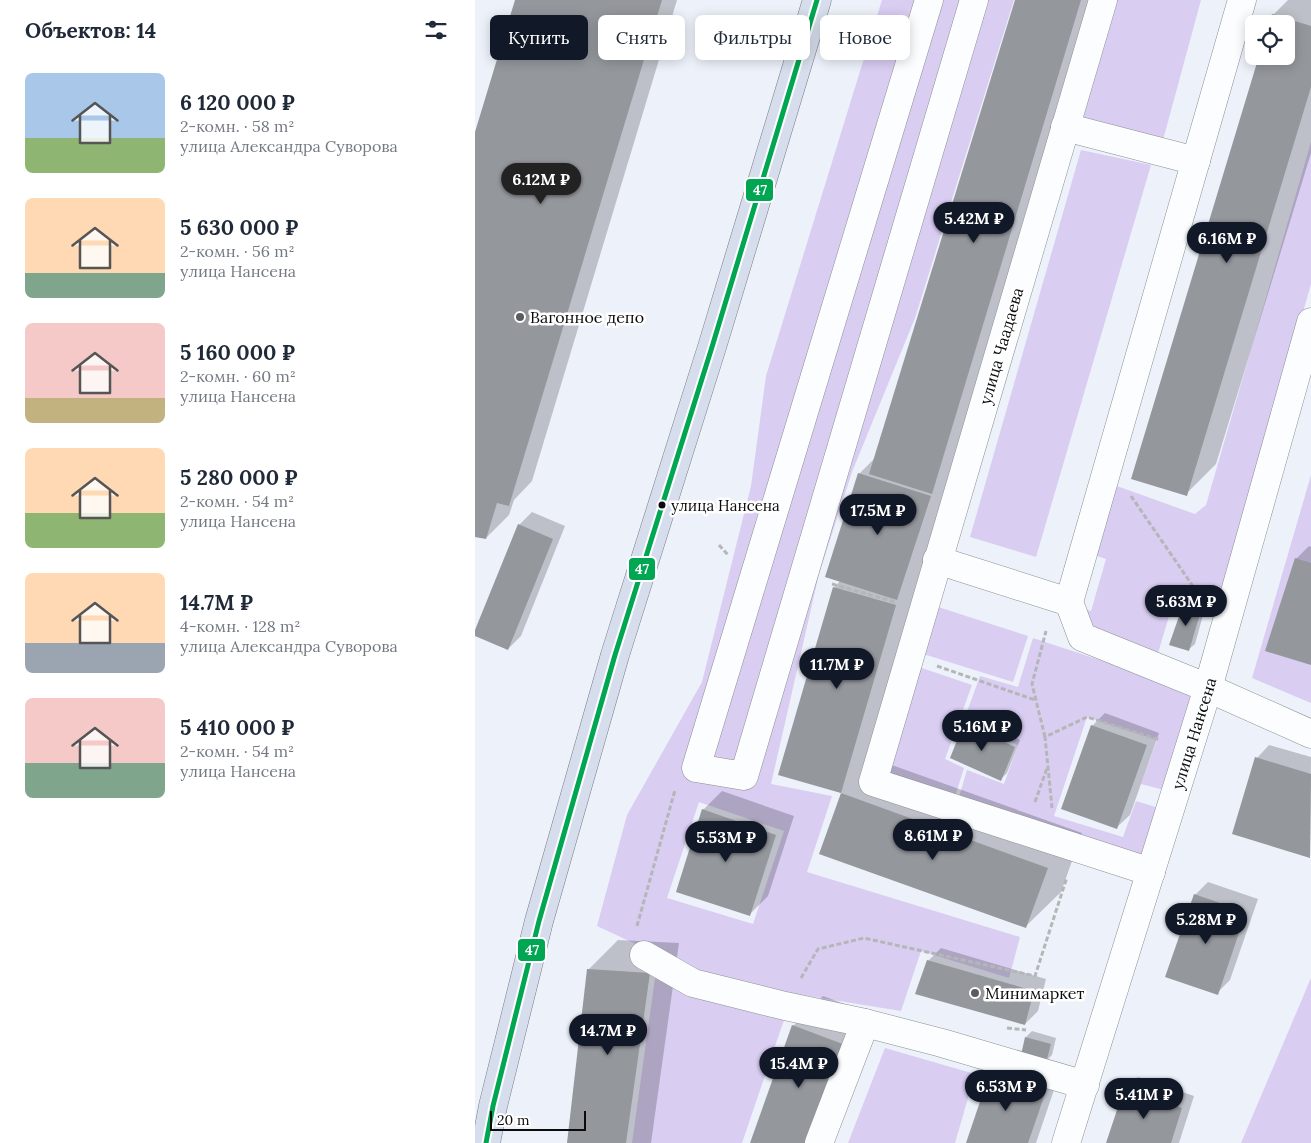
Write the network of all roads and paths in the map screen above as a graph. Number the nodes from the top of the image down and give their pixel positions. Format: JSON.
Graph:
{"nodes":[{"id":1,"x":817,"y":0,"type":"edge"},
{"id":2,"x":929,"y":0,"type":"edge"},
{"id":3,"x":974,"y":0,"type":"edge"},
{"id":4,"x":1103,"y":0,"type":"edge"},
{"id":5,"x":1242,"y":0,"type":"edge"},
{"id":6,"x":1065,"y":127,"type":"junction"},
{"id":7,"x":1196,"y":161,"type":"junction"},
{"id":8,"x":1311,"y":322,"type":"edge"},
{"id":9,"x":1307,"y":354,"type":"edge"},
{"id":10,"x":1110,"y":464,"type":"junction"},
{"id":11,"x":937,"y":560,"type":"junction"},
{"id":12,"x":1062,"y":599,"type":"junction"},
{"id":13,"x":1224,"y":631,"type":"junction"},
{"id":14,"x":909,"y":656,"type":"junction"},
{"id":15,"x":1208,"y":688,"type":"junction"},
{"id":16,"x":1036,"y":700,"type":"junction"},
{"id":17,"x":1311,"y":734,"type":"edge"},
{"id":18,"x":1045,"y":737,"type":"junction"},
{"id":19,"x":1189,"y":748,"type":"junction"},
{"id":20,"x":1048,"y":765,"type":"junction"},
{"id":21,"x":696,"y":768,"type":"junction"},
{"id":22,"x":1025,"y":832,"type":"junction"},
{"id":23,"x":1065,"y":845,"type":"junction"},
{"id":24,"x":1151,"y":872,"type":"junction"},
{"id":25,"x":644,"y":955,"type":"joint"},
{"id":26,"x":785,"y":1006,"type":"junction"},
{"id":27,"x":865,"y":1023,"type":"junction"},
{"id":28,"x":1085,"y":1085,"type":"junction"},
{"id":29,"x":486,"y":1143,"type":"edge"},
{"id":30,"x":819,"y":1143,"type":"edge"},
{"id":31,"x":1066,"y":1143,"type":"edge"}],
"edges":[{"from":1,"to":29,"type":"main road"},
{"from":2,"to":21,"type":"street"},
{"from":3,"to":21,"type":"street"},
{"from":4,"to":6,"type":"street","name":"улица Чаадаева"},
{"from":5,"to":7,"type":"street"},
{"from":6,"to":7,"type":"street"},
{"from":6,"to":11,"type":"street","name":"улица Чаадаева"},
{"from":7,"to":10,"type":"street"},
{"from":8,"to":9,"type":"street","name":"улица Нансена"},
{"from":9,"to":13,"type":"street","name":"улица Нансена"},
{"from":10,"to":12,"type":"street"},
{"from":10,"to":13,"type":"path"},
{"from":11,"to":12,"type":"street"},
{"from":11,"to":14,"type":"street","name":"улица Чаадаева"},
{"from":12,"to":15,"type":"street"},
{"from":12,"to":16,"type":"path"},
{"from":13,"to":15,"type":"street","name":"улица Нансена"},
{"from":14,"to":16,"type":"path"},
{"from":14,"to":22,"type":"street","name":"улица Чаадаева"},
{"from":15,"to":17,"type":"street"},
{"from":15,"to":19,"type":"street","name":"улица Нансена"},
{"from":16,"to":18,"type":"path"},
{"from":18,"to":19,"type":"path"},
{"from":18,"to":20,"type":"path"},
{"from":19,"to":24,"type":"street","name":"улица Нансена"},
{"from":20,"to":22,"type":"path"},
{"from":20,"to":23,"type":"path"},
{"from":21,"to":25,"type":"path"},
{"from":22,"to":23,"type":"street"},
{"from":23,"to":24,"type":"street"},
{"from":23,"to":26,"type":"path"},
{"from":24,"to":28,"type":"street","name":"улица Нансена"},
{"from":25,"to":26,"type":"street"},
{"from":26,"to":27,"type":"street"},
{"from":27,"to":28,"type":"street"},
{"from":27,"to":30,"type":"street"},
{"from":28,"to":31,"type":"street","name":"улица Нансена"}]}
